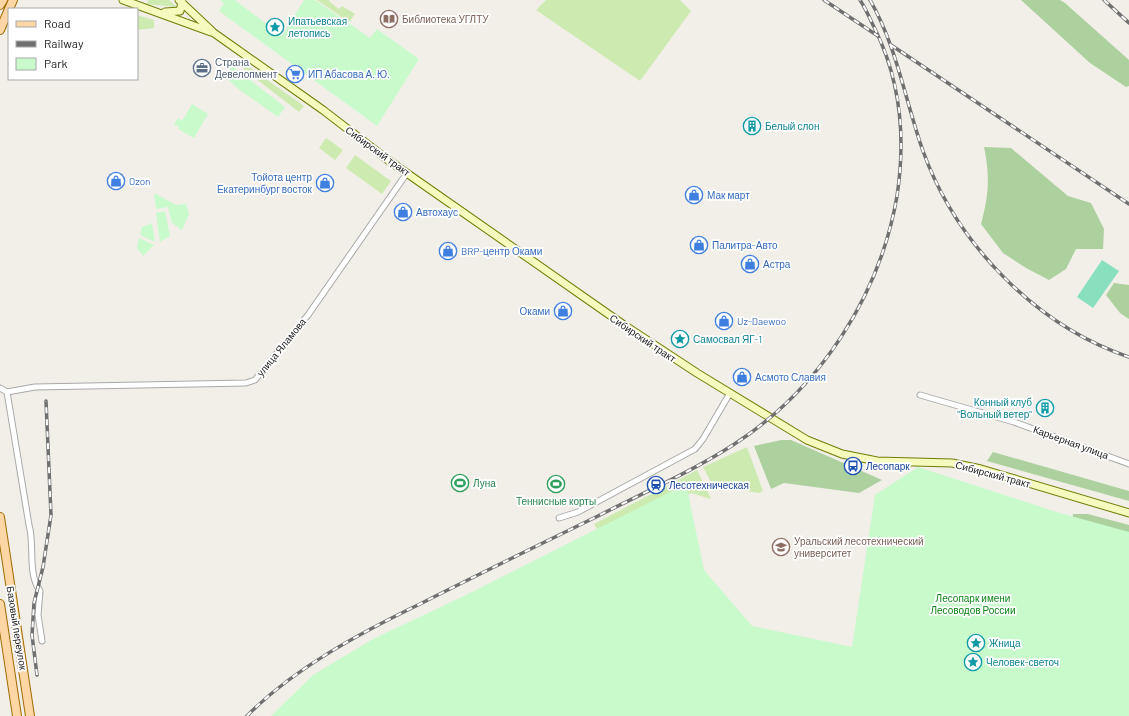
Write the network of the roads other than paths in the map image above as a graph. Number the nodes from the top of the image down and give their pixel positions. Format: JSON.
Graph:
{"nodes":[{"id":1,"x":3,"y":0,"type":"edge"},
{"id":2,"x":123,"y":0,"type":"edge"},
{"id":3,"x":140,"y":0,"type":"edge"},
{"id":4,"x":181,"y":1,"type":"edge"},
{"id":5,"x":130,"y":3,"type":"junction"},
{"id":6,"x":0,"y":5,"type":"edge"},
{"id":7,"x":8,"y":11,"type":"edge"},
{"id":8,"x":159,"y":12,"type":"junction"},
{"id":9,"x":0,"y":30,"type":"edge"},
{"id":10,"x":214,"y":33,"type":"junction"},
{"id":11,"x":406,"y":173,"type":"junction"},
{"id":12,"x":0,"y":388,"type":"edge"},
{"id":13,"x":7,"y":392,"type":"junction"},
{"id":14,"x":730,"y":393,"type":"junction"},
{"id":15,"x":920,"y":395,"type":"dead end"},
{"id":16,"x":1129,"y":464,"type":"edge"},
{"id":17,"x":1129,"y":513,"type":"edge"},
{"id":18,"x":0,"y":517,"type":"edge"},
{"id":19,"x":559,"y":518,"type":"dead end"},
{"id":20,"x":0,"y":604,"type":"edge"},
{"id":21,"x":42,"y":641,"type":"dead end"},
{"id":22,"x":17,"y":716,"type":"edge"},
{"id":23,"x":30,"y":716,"type":"edge"}],
"edges":[{"from":1,"to":6,"type":"main road"},
{"from":2,"to":5,"type":"main road","name":"Сибирский тракт"},
{"from":3,"to":5,"type":"main road"},
{"from":4,"to":8,"type":"main road"},
{"from":4,"to":10,"type":"main road","name":"Сибирский тракт"},
{"from":5,"to":8,"type":"main road","name":"Сибирский тракт"},
{"from":7,"to":9,"type":"main road"},
{"from":8,"to":10,"type":"main road","name":"Сибирский тракт"},
{"from":10,"to":11,"type":"main road","name":"Сибирский тракт"},
{"from":11,"to":13,"type":"street","name":"улица Яламова"},
{"from":11,"to":14,"type":"main road","name":"Сибирский тракт"},
{"from":12,"to":13,"type":"street"},
{"from":13,"to":21,"type":"street"},
{"from":14,"to":17,"type":"main road","name":"Сибирский тракт"},
{"from":14,"to":19,"type":"street"},
{"from":15,"to":16,"type":"street","name":"Карьерная улица"},
{"from":18,"to":23,"type":"main road","name":"Базовый переулок"},
{"from":20,"to":22,"type":"main road","name":"Базовый переулок"}]}
